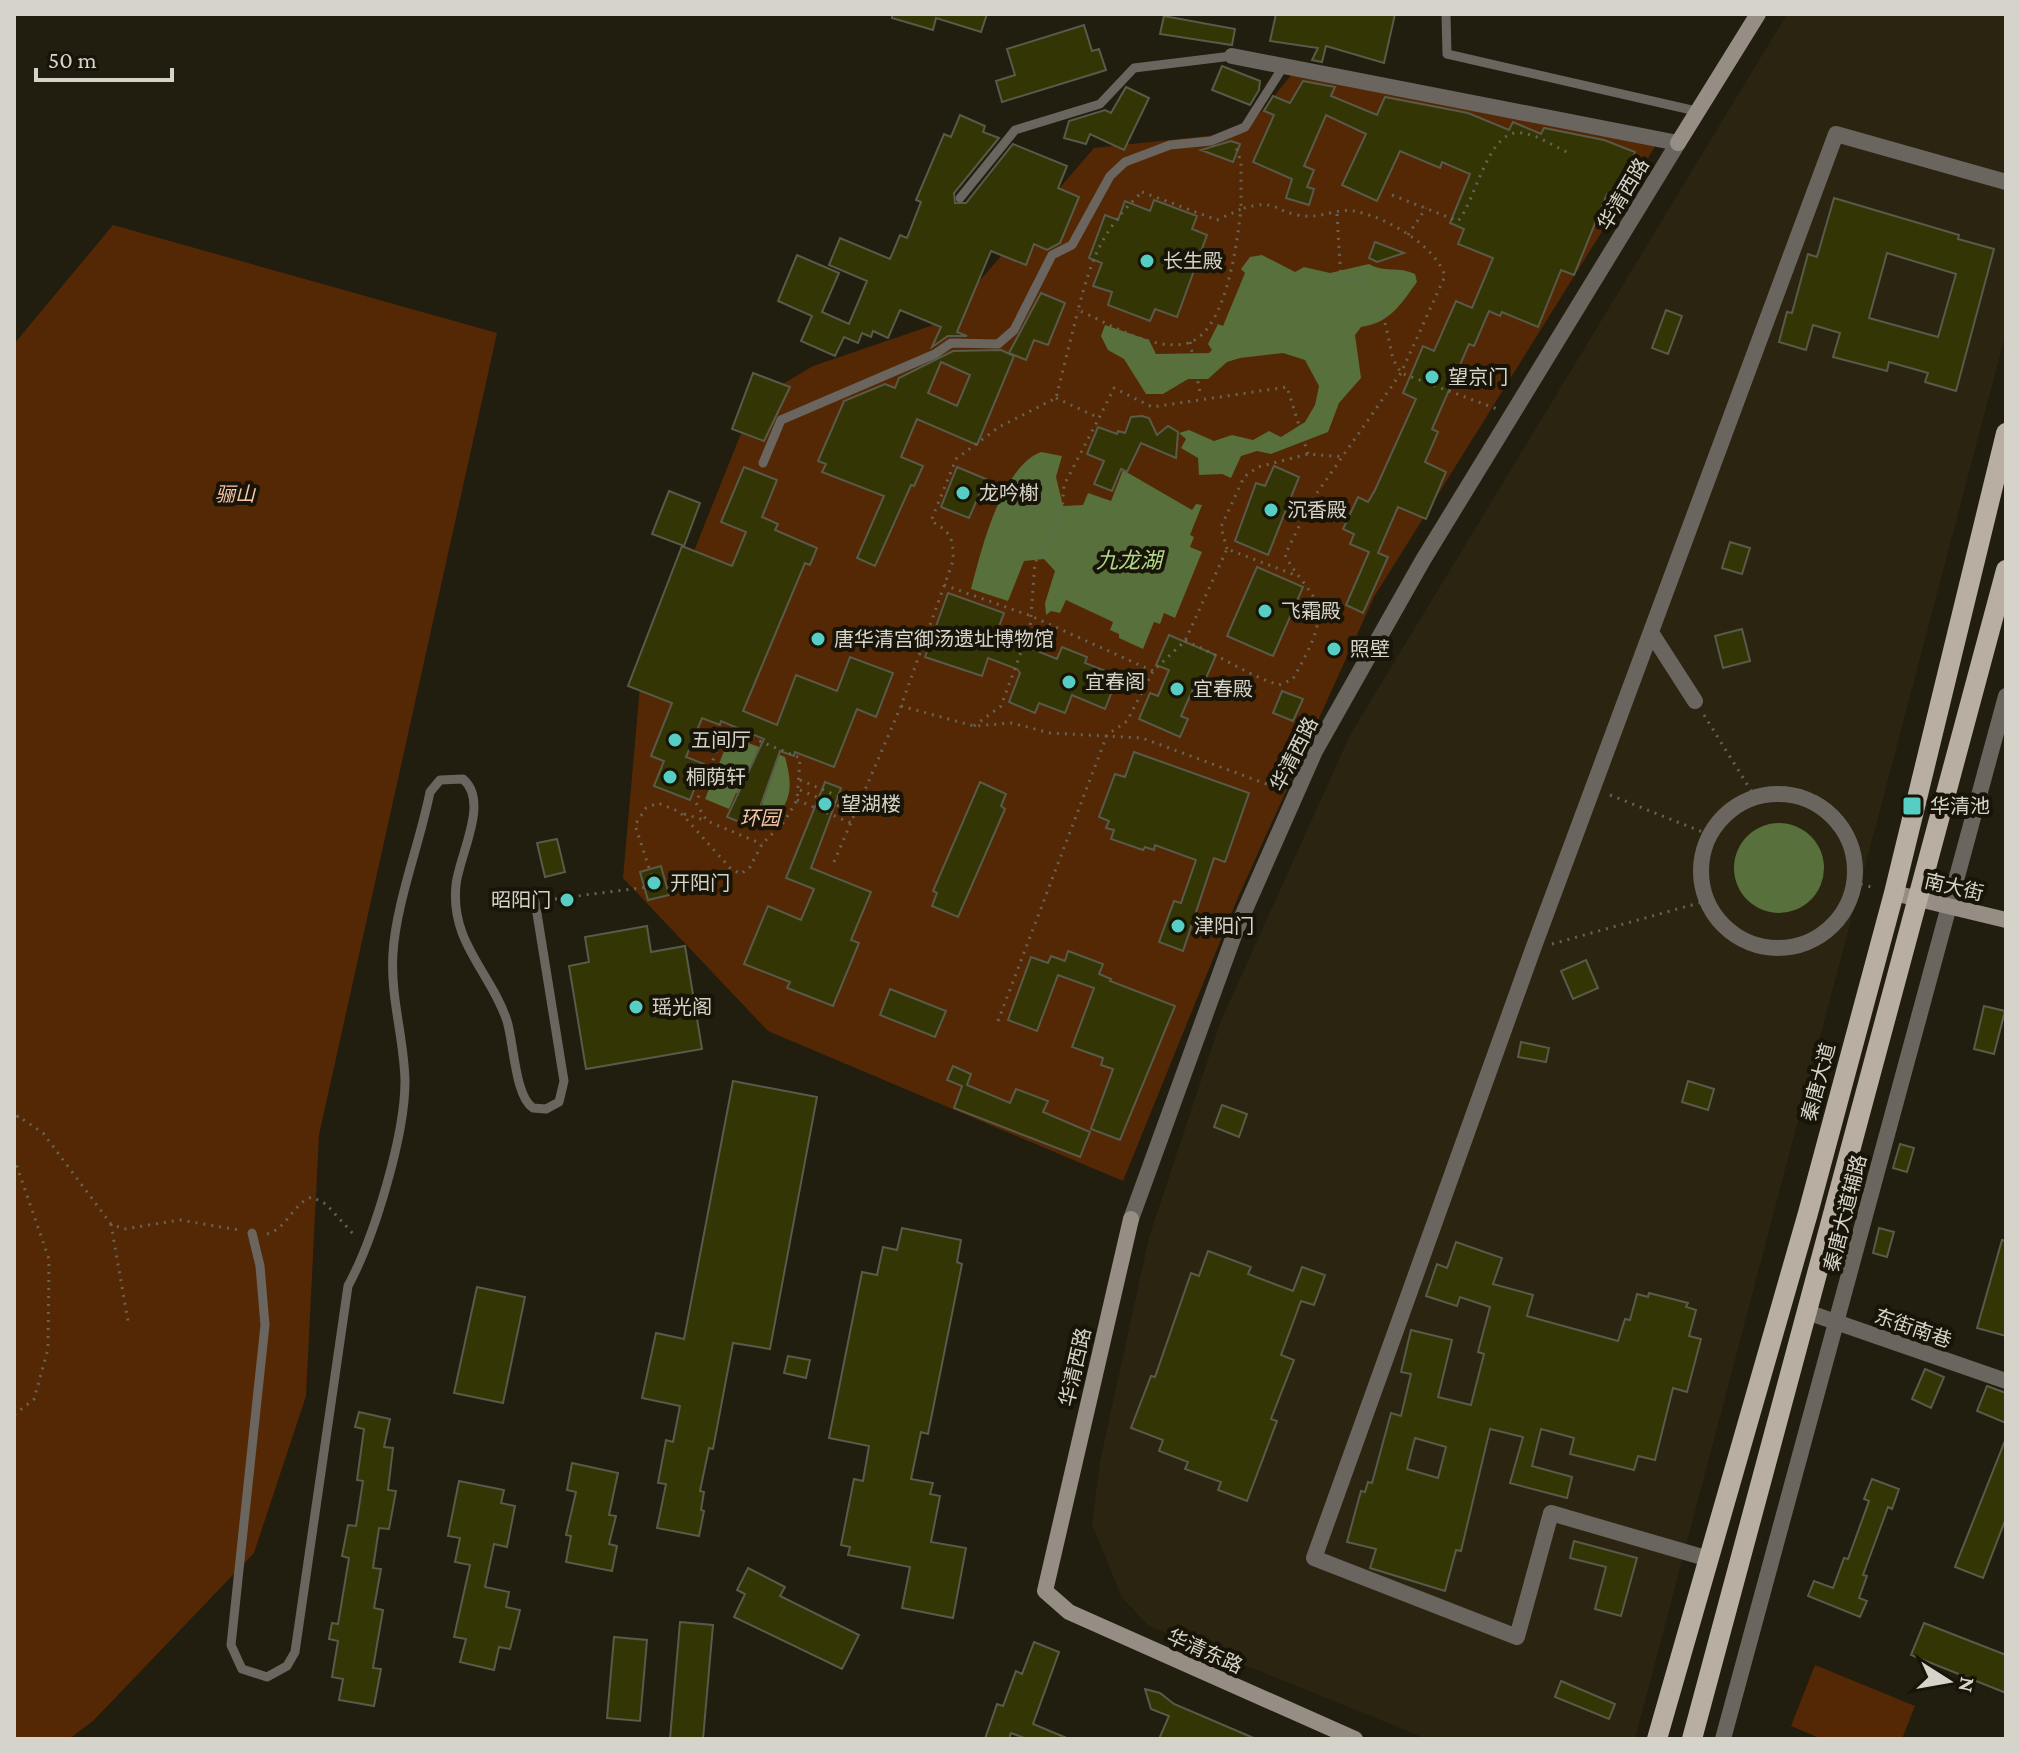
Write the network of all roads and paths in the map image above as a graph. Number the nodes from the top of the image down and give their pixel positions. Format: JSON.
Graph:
{"nodes":[{"id":1,"x":1446,"y":14,"type":"edge"},
{"id":2,"x":1758,"y":14,"type":"edge"},
{"id":3,"x":1232,"y":56,"type":"joint"},
{"id":4,"x":1283,"y":67,"type":"junction"},
{"id":5,"x":1696,"y":111,"type":"junction"},
{"id":6,"x":1232,"y":136,"type":"dead end"},
{"id":7,"x":1678,"y":143,"type":"junction"},
{"id":8,"x":1569,"y":153,"type":"dead end"},
{"id":9,"x":2006,"y":182,"type":"edge"},
{"id":10,"x":1392,"y":195,"type":"dead end"},
{"id":11,"x":960,"y":198,"type":"dead end"},
{"id":12,"x":1426,"y":208,"type":"junction"},
{"id":13,"x":1241,"y":209,"type":"junction"},
{"id":14,"x":1337,"y":213,"type":"junction"},
{"id":15,"x":1408,"y":235,"type":"junction"},
{"id":16,"x":1078,"y":310,"type":"junction"},
{"id":17,"x":1190,"y":342,"type":"junction"},
{"id":18,"x":1401,"y":373,"type":"junction"},
{"id":19,"x":1201,"y":397,"type":"junction"},
{"id":20,"x":1056,"y":398,"type":"junction"},
{"id":21,"x":1512,"y":415,"type":"junction"},
{"id":22,"x":1099,"y":418,"type":"junction"},
{"id":23,"x":2006,"y":433,"type":"edge"},
{"id":24,"x":1308,"y":454,"type":"junction"},
{"id":25,"x":1345,"y":457,"type":"junction"},
{"id":26,"x":763,"y":463,"type":"dead end"},
{"id":27,"x":1227,"y":549,"type":"junction"},
{"id":28,"x":2006,"y":570,"type":"edge"},
{"id":29,"x":1295,"y":575,"type":"junction"},
{"id":30,"x":944,"y":585,"type":"junction"},
{"id":31,"x":1031,"y":616,"type":"junction"},
{"id":32,"x":1652,"y":634,"type":"junction"},
{"id":33,"x":1185,"y":641,"type":"junction"},
{"id":34,"x":1153,"y":671,"type":"junction"},
{"id":35,"x":2006,"y":696,"type":"edge"},
{"id":36,"x":1695,"y":701,"type":"joint"},
{"id":37,"x":901,"y":706,"type":"junction"},
{"id":38,"x":974,"y":726,"type":"junction"},
{"id":39,"x":1107,"y":735,"type":"junction"},
{"id":40,"x":800,"y":780,"type":"junction"},
{"id":41,"x":1594,"y":788,"type":"junction"},
{"id":42,"x":800,"y":790,"type":"junction"},
{"id":43,"x":1295,"y":794,"type":"junction"},
{"id":44,"x":1755,"y":797,"type":"junction"},
{"id":45,"x":797,"y":800,"type":"junction"},
{"id":46,"x":859,"y":805,"type":"junction"},
{"id":47,"x":680,"y":812,"type":"junction"},
{"id":48,"x":855,"y":813,"type":"junction"},
{"id":49,"x":707,"y":821,"type":"junction"},
{"id":50,"x":851,"y":823,"type":"junction"},
{"id":51,"x":1710,"y":835,"type":"junction"},
{"id":52,"x":762,"y":844,"type":"junction"},
{"id":53,"x":834,"y":862,"type":"dead end"},
{"id":54,"x":1853,"y":882,"type":"junction"},
{"id":55,"x":1894,"y":893,"type":"junction"},
{"id":56,"x":1917,"y":899,"type":"junction"},
{"id":57,"x":535,"y":901,"type":"joint"},
{"id":58,"x":1706,"y":901,"type":"junction"},
{"id":59,"x":1948,"y":907,"type":"junction"},
{"id":60,"x":2006,"y":920,"type":"edge"},
{"id":61,"x":1533,"y":949,"type":"junction"},
{"id":62,"x":998,"y":1021,"type":"dead end"},
{"id":63,"x":14,"y":1125,"type":"edge"},
{"id":64,"x":14,"y":1158,"type":"edge"},
{"id":65,"x":111,"y":1224,"type":"junction"},
{"id":66,"x":252,"y":1233,"type":"junction"},
{"id":67,"x":367,"y":1250,"type":"junction"},
{"id":68,"x":1807,"y":1312,"type":"junction"},
{"id":69,"x":128,"y":1321,"type":"dead end"},
{"id":70,"x":1838,"y":1323,"type":"junction"},
{"id":71,"x":2006,"y":1381,"type":"edge"},
{"id":72,"x":14,"y":1415,"type":"edge"},
{"id":73,"x":1709,"y":1559,"type":"junction"},
{"id":74,"x":1045,"y":1591,"type":"joint"},
{"id":75,"x":1355,"y":1739,"type":"edge"},
{"id":76,"x":1657,"y":1739,"type":"edge"},
{"id":77,"x":1692,"y":1739,"type":"edge"},
{"id":78,"x":1723,"y":1739,"type":"edge"}],
"edges":[{"from":1,"to":5,"type":"lane"},
{"from":2,"to":5,"type":"street","name":"华清西路"},
{"from":3,"to":4,"type":"street"},
{"from":3,"to":11,"type":"lane"},
{"from":4,"to":7,"type":"street"},
{"from":4,"to":26,"type":"lane"},
{"from":5,"to":7,"type":"street","name":"华清西路"},
{"from":6,"to":13,"type":"path"},
{"from":7,"to":21,"type":"street","name":"华清西路"},
{"from":8,"to":12,"type":"path"},
{"from":9,"to":32,"type":"street"},
{"from":10,"to":12,"type":"path"},
{"from":12,"to":15,"type":"path"},
{"from":13,"to":14,"type":"path"},
{"from":13,"to":16,"type":"path"},
{"from":13,"to":17,"type":"path"},
{"from":14,"to":15,"type":"path"},
{"from":14,"to":18,"type":"path"},
{"from":15,"to":18,"type":"path"},
{"from":16,"to":17,"type":"path"},
{"from":16,"to":20,"type":"path"},
{"from":17,"to":19,"type":"path"},
{"from":18,"to":21,"type":"path"},
{"from":18,"to":25,"type":"path"},
{"from":19,"to":22,"type":"path"},
{"from":19,"to":24,"type":"path"},
{"from":20,"to":22,"type":"path"},
{"from":20,"to":30,"type":"path"},
{"from":21,"to":43,"type":"street","name":"华清西路"},
{"from":22,"to":31,"type":"path"},
{"from":23,"to":55,"type":"main road","name":"秦唐大道"},
{"from":24,"to":25,"type":"path"},
{"from":24,"to":27,"type":"path"},
{"from":25,"to":29,"type":"path"},
{"from":27,"to":29,"type":"path"},
{"from":27,"to":33,"type":"path"},
{"from":28,"to":56,"type":"main road"},
{"from":29,"to":33,"type":"path"},
{"from":30,"to":31,"type":"path"},
{"from":30,"to":37,"type":"path"},
{"from":31,"to":34,"type":"path"},
{"from":31,"to":38,"type":"path"},
{"from":32,"to":36,"type":"street"},
{"from":32,"to":41,"type":"street"},
{"from":33,"to":34,"type":"path"},
{"from":34,"to":39,"type":"path"},
{"from":35,"to":59,"type":"street","name":"秦唐大道辅路"},
{"from":36,"to":44,"type":"path"},
{"from":37,"to":38,"type":"path"},
{"from":37,"to":46,"type":"path"},
{"from":38,"to":39,"type":"path"},
{"from":39,"to":43,"type":"path"},
{"from":39,"to":62,"type":"path"},
{"from":40,"to":42,"type":"path"},
{"from":40,"to":46,"type":"path"},
{"from":40,"to":49,"type":"path"},
{"from":41,"to":51,"type":"path"},
{"from":41,"to":61,"type":"street"},
{"from":42,"to":45,"type":"path"},
{"from":42,"to":48,"type":"path"},
{"from":43,"to":74,"type":"street","name":"华清西路"},
{"from":44,"to":51,"type":"street"},
{"from":44,"to":54,"type":"street"},
{"from":45,"to":50,"type":"path"},
{"from":45,"to":52,"type":"path"},
{"from":46,"to":48,"type":"path"},
{"from":47,"to":49,"type":"path"},
{"from":47,"to":52,"type":"path"},
{"from":47,"to":57,"type":"path"},
{"from":48,"to":50,"type":"path"},
{"from":49,"to":52,"type":"path"},
{"from":50,"to":53,"type":"path"},
{"from":51,"to":58,"type":"street"},
{"from":54,"to":55,"type":"path"},
{"from":54,"to":58,"type":"street"},
{"from":55,"to":56,"type":"street","name":"南大街"},
{"from":55,"to":73,"type":"main road","name":"秦唐大道"},
{"from":56,"to":59,"type":"street","name":"南大街"},
{"from":56,"to":68,"type":"main road"},
{"from":57,"to":67,"type":"lane"},
{"from":58,"to":61,"type":"path"},
{"from":59,"to":60,"type":"street","name":"南大街"},
{"from":59,"to":70,"type":"street","name":"秦唐大道辅路"},
{"from":61,"to":73,"type":"street"},
{"from":63,"to":65,"type":"path"},
{"from":64,"to":72,"type":"path"},
{"from":65,"to":66,"type":"path"},
{"from":65,"to":69,"type":"path"},
{"from":66,"to":67,"type":"path"},
{"from":66,"to":67,"type":"lane"},
{"from":68,"to":70,"type":"street","name":"东街南巷"},
{"from":68,"to":77,"type":"main road"},
{"from":70,"to":71,"type":"street","name":"东街南巷"},
{"from":70,"to":78,"type":"street","name":"秦唐大道辅路"},
{"from":73,"to":76,"type":"main road","name":"秦唐大道"},
{"from":74,"to":75,"type":"street","name":"华清东路"}]}
